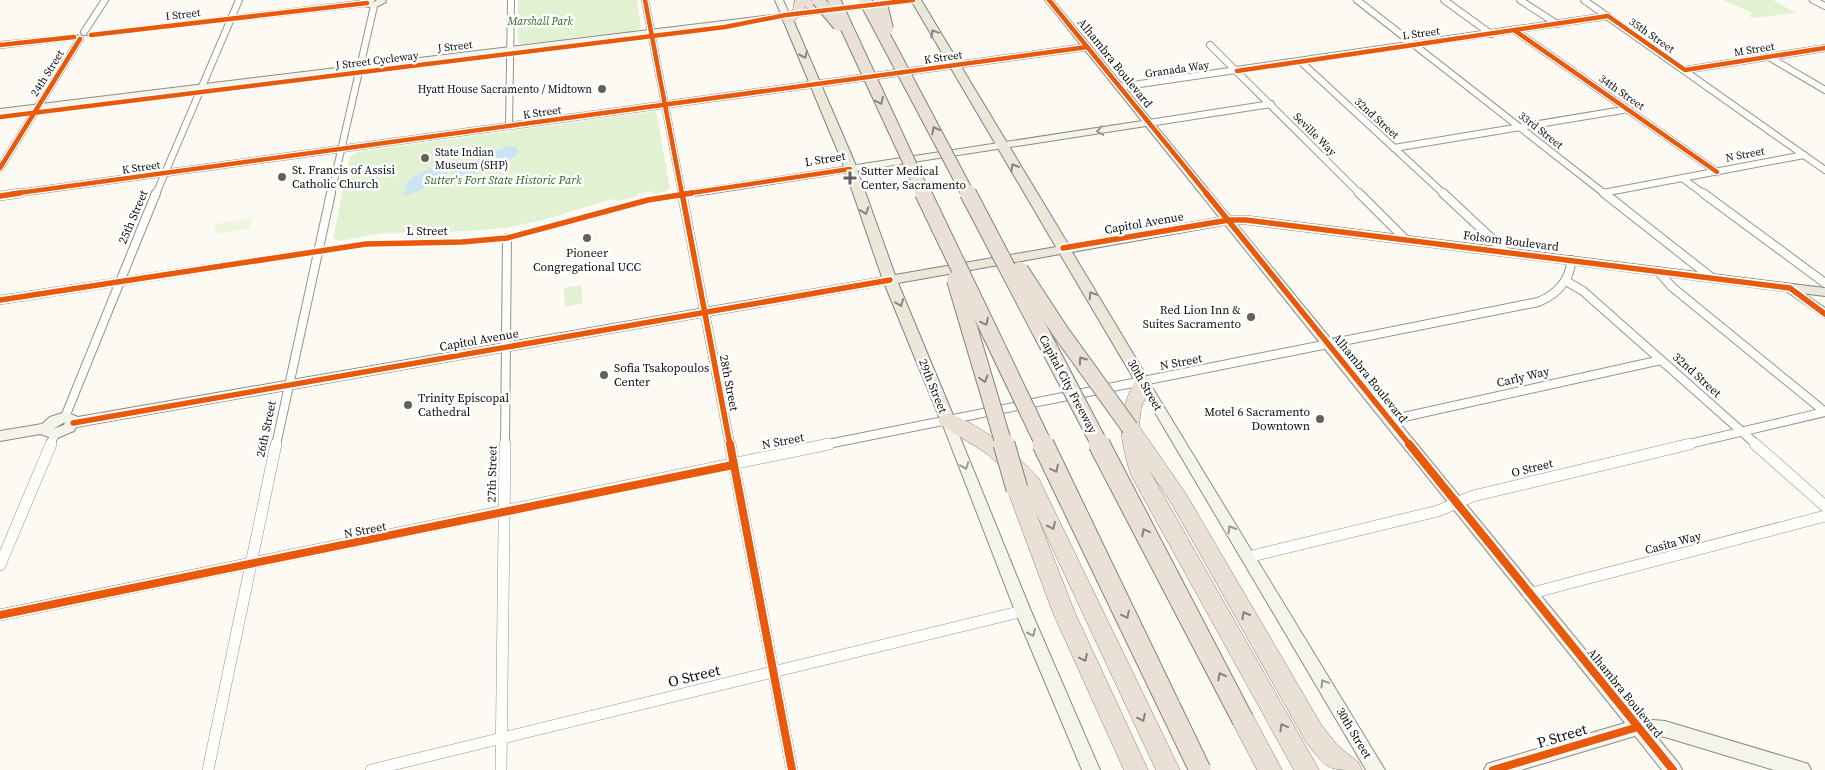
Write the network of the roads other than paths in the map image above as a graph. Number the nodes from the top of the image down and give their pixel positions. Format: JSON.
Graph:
{"nodes":[{"id":1,"x":105,"y":0,"type":"edge"},
{"id":2,"x":239,"y":0,"type":"edge"},
{"id":3,"x":393,"y":0,"type":"edge"},
{"id":4,"x":511,"y":0,"type":"edge"},
{"id":5,"x":645,"y":0,"type":"edge"},
{"id":6,"x":780,"y":0,"type":"edge"},
{"id":7,"x":802,"y":0,"type":"edge"},
{"id":8,"x":834,"y":0,"type":"edge"},
{"id":9,"x":864,"y":0,"type":"edge"},
{"id":10,"x":892,"y":0,"type":"edge"},
{"id":11,"x":914,"y":0,"type":"edge"},
{"id":12,"x":1049,"y":0,"type":"edge"},
{"id":13,"x":1357,"y":0,"type":"edge"},
{"id":14,"x":1444,"y":0,"type":"edge"},
{"id":15,"x":1520,"y":0,"type":"edge"},
{"id":16,"x":1584,"y":0,"type":"edge"},
{"id":17,"x":1813,"y":0,"type":"edge"},
{"id":18,"x":382,"y":1,"type":"edge"},
{"id":19,"x":881,"y":2,"type":"edge"},
{"id":20,"x":371,"y":3,"type":"edge"},
{"id":21,"x":818,"y":4,"type":"edge"},
{"id":22,"x":1825,"y":6,"type":"edge"},
{"id":23,"x":1608,"y":16,"type":"junction"},
{"id":24,"x":790,"y":17,"type":"junction"},
{"id":25,"x":231,"y":19,"type":"junction"},
{"id":26,"x":1557,"y":24,"type":"junction"},
{"id":27,"x":1514,"y":30,"type":"junction"},
{"id":28,"x":650,"y":32,"type":"junction"},
{"id":29,"x":1491,"y":34,"type":"junction"},
{"id":30,"x":82,"y":36,"type":"junction"},
{"id":31,"x":852,"y":41,"type":"junction"},
{"id":32,"x":0,"y":45,"type":"edge"},
{"id":33,"x":1210,"y":45,"type":"dead end"},
{"id":34,"x":1414,"y":45,"type":"junction"},
{"id":35,"x":1087,"y":47,"type":"junction"},
{"id":36,"x":892,"y":48,"type":"junction"},
{"id":37,"x":1825,"y":48,"type":"edge"},
{"id":38,"x":510,"y":49,"type":"junction"},
{"id":39,"x":1769,"y":57,"type":"junction"},
{"id":40,"x":1300,"y":61,"type":"junction"},
{"id":41,"x":954,"y":66,"type":"junction"},
{"id":42,"x":360,"y":68,"type":"junction"},
{"id":43,"x":1685,"y":70,"type":"junction"},
{"id":44,"x":1237,"y":71,"type":"junction"},
{"id":45,"x":817,"y":84,"type":"junction"},
{"id":46,"x":201,"y":87,"type":"junction"},
{"id":47,"x":1119,"y":87,"type":"junction"},
{"id":48,"x":1825,"y":90,"type":"edge"},
{"id":49,"x":1271,"y":104,"type":"junction"},
{"id":50,"x":665,"y":105,"type":"junction"},
{"id":51,"x":38,"y":108,"type":"junction"},
{"id":52,"x":1629,"y":109,"type":"junction"},
{"id":53,"x":0,"y":112,"type":"edge"},
{"id":54,"x":1149,"y":123,"type":"junction"},
{"id":55,"x":509,"y":126,"type":"junction"},
{"id":56,"x":1519,"y":127,"type":"junction"},
{"id":57,"x":1002,"y":146,"type":"junction"},
{"id":58,"x":1394,"y":148,"type":"junction"},
{"id":59,"x":341,"y":149,"type":"junction"},
{"id":60,"x":1804,"y":155,"type":"junction"},
{"id":61,"x":0,"y":168,"type":"edge"},
{"id":62,"x":850,"y":169,"type":"junction"},
{"id":63,"x":1825,"y":170,"type":"edge"},
{"id":64,"x":1717,"y":172,"type":"junction"},
{"id":65,"x":165,"y":174,"type":"junction"},
{"id":66,"x":1682,"y":178,"type":"junction"},
{"id":67,"x":1603,"y":193,"type":"junction"},
{"id":68,"x":682,"y":195,"type":"junction"},
{"id":69,"x":0,"y":196,"type":"edge"},
{"id":70,"x":982,"y":220,"type":"junction"},
{"id":71,"x":1229,"y":220,"type":"junction"},
{"id":72,"x":941,"y":231,"type":"junction"},
{"id":73,"x":507,"y":238,"type":"junction"},
{"id":74,"x":1405,"y":239,"type":"junction"},
{"id":75,"x":1064,"y":248,"type":"junction"},
{"id":76,"x":318,"y":251,"type":"junction"},
{"id":77,"x":1505,"y":251,"type":"junction"},
{"id":78,"x":1571,"y":260,"type":"junction"},
{"id":79,"x":1658,"y":271,"type":"junction"},
{"id":80,"x":1712,"y":278,"type":"junction"},
{"id":81,"x":890,"y":280,"type":"junction"},
{"id":82,"x":120,"y":281,"type":"junction"},
{"id":83,"x":1566,"y":281,"type":"junction"},
{"id":84,"x":1825,"y":283,"type":"edge"},
{"id":85,"x":1790,"y":288,"type":"junction"},
{"id":86,"x":1825,"y":292,"type":"edge"},
{"id":87,"x":1825,"y":298,"type":"edge"},
{"id":88,"x":0,"y":300,"type":"edge"},
{"id":89,"x":1825,"y":310,"type":"edge"},
{"id":90,"x":704,"y":313,"type":"junction"},
{"id":91,"x":1825,"y":314,"type":"edge"},
{"id":92,"x":1329,"y":345,"type":"junction"},
{"id":93,"x":504,"y":348,"type":"junction"},
{"id":94,"x":1661,"y":360,"type":"junction"},
{"id":95,"x":1143,"y":382,"type":"junction"},
{"id":96,"x":288,"y":385,"type":"junction"},
{"id":97,"x":1825,"y":412,"type":"edge"},
{"id":98,"x":69,"y":420,"type":"junction"},
{"id":99,"x":947,"y":420,"type":"junction"},
{"id":100,"x":1390,"y":420,"type":"junction"},
{"id":101,"x":51,"y":431,"type":"junction"},
{"id":102,"x":1742,"y":432,"type":"junction"},
{"id":103,"x":0,"y":436,"type":"edge"},
{"id":104,"x":733,"y":464,"type":"junction"},
{"id":105,"x":1456,"y":503,"type":"junction"},
{"id":106,"x":1825,"y":506,"type":"edge"},
{"id":107,"x":504,"y":513,"type":"junction"},
{"id":108,"x":1825,"y":516,"type":"edge"},
{"id":109,"x":1248,"y":557,"type":"junction"},
{"id":110,"x":0,"y":565,"type":"edge"},
{"id":111,"x":250,"y":565,"type":"junction"},
{"id":112,"x":1528,"y":594,"type":"junction"},
{"id":113,"x":1023,"y":611,"type":"junction"},
{"id":114,"x":0,"y":615,"type":"edge"},
{"id":115,"x":773,"y":673,"type":"junction"},
{"id":116,"x":1638,"y":727,"type":"junction"},
{"id":117,"x":501,"y":738,"type":"junction"},
{"id":118,"x":208,"y":770,"type":"edge"},
{"id":119,"x":371,"y":770,"type":"edge"},
{"id":120,"x":501,"y":770,"type":"edge"},
{"id":121,"x":792,"y":770,"type":"edge"},
{"id":122,"x":1091,"y":770,"type":"edge"},
{"id":123,"x":1136,"y":770,"type":"edge"},
{"id":124,"x":1168,"y":770,"type":"edge"},
{"id":125,"x":1200,"y":770,"type":"edge"},
{"id":126,"x":1270,"y":770,"type":"edge"},
{"id":127,"x":1307,"y":770,"type":"edge"},
{"id":128,"x":1350,"y":770,"type":"edge"},
{"id":129,"x":1376,"y":770,"type":"edge"},
{"id":130,"x":1493,"y":770,"type":"edge"},
{"id":131,"x":1673,"y":770,"type":"edge"},
{"id":132,"x":1802,"y":770,"type":"edge"}],
"edges":[{"from":1,"to":30,"type":"street","name":"24th Street"},
{"from":2,"to":25,"type":"street","name":"25th Street"},
{"from":3,"to":18,"type":"main road"},
{"from":4,"to":38,"type":"street"},
{"from":5,"to":28,"type":"street","name":"28th Street"},
{"from":6,"to":24,"type":"main road","name":"29th Street"},
{"from":7,"to":21,"type":"highway"},
{"from":7,"to":24,"type":"highway"},
{"from":8,"to":31,"type":"highway","bridge":true},
{"from":9,"to":36,"type":"highway","name":"Capital City Freeway","bridge":true},
{"from":10,"to":19,"type":"main road"},
{"from":11,"to":19,"type":"main road","name":"J Street"},
{"from":41,"to":11,"type":"main road","name":"30th Street","one_way":true},
{"from":12,"to":35,"type":"main road","name":"Alhambra Boulevard"},
{"from":13,"to":34,"type":"street","name":"33rd Street"},
{"from":14,"to":29,"type":"street"},
{"from":15,"to":26,"type":"street"},
{"from":16,"to":23,"type":"street","name":"35th Street"},
{"from":17,"to":22,"type":"street"},
{"from":18,"to":20,"type":"main road"},
{"from":19,"to":21,"type":"main road","name":"J Street"},
{"from":19,"to":36,"type":"highway","bridge":true},
{"from":20,"to":25,"type":"main road","name":"I Street"},
{"from":20,"to":42,"type":"street","name":"26th Street"},
{"from":21,"to":24,"type":"main road","name":"J Street"},
{"from":21,"to":31,"type":"highway","bridge":true},
{"from":23,"to":26,"type":"street","name":"L Street"},
{"from":23,"to":43,"type":"street","name":"35th Street"},
{"from":24,"to":28,"type":"main road","name":"J Street"},
{"from":24,"to":45,"type":"main road","name":"29th Street","one_way":true},
{"from":25,"to":30,"type":"main road","name":"I Street"},
{"from":25,"to":46,"type":"street","name":"25th Street"},
{"from":26,"to":27,"type":"street","name":"L Street"},
{"from":27,"to":29,"type":"street","name":"L Street"},
{"from":27,"to":52,"type":"street","name":"34th Street"},
{"from":28,"to":38,"type":"main road","name":"J Street"},
{"from":28,"to":50,"type":"street","name":"28th Street"},
{"from":29,"to":34,"type":"street","name":"L Street"},
{"from":30,"to":32,"type":"main road","name":"I Street"},
{"from":30,"to":51,"type":"street","name":"24th Street"},
{"from":31,"to":72,"type":"highway","one_way":true,"bridge":true},
{"from":33,"to":44,"type":"street","name":"Seville Way"},
{"from":34,"to":40,"type":"street","name":"L Street"},
{"from":34,"to":56,"type":"street","name":"33rd Street"},
{"from":35,"to":41,"type":"street","name":"K Street"},
{"from":35,"to":47,"type":"main road","name":"Alhambra Boulevard"},
{"from":70,"to":36,"type":"highway","name":"Capital City Freeway","one_way":true,"bridge":true},
{"from":37,"to":39,"type":"main road","name":"M Street"},
{"from":38,"to":42,"type":"main road","name":"J Street"},
{"from":38,"to":55,"type":"street"},
{"from":39,"to":43,"type":"main road","name":"M Street"},
{"from":39,"to":48,"type":"street"},
{"from":40,"to":44,"type":"street","name":"L Street"},
{"from":40,"to":58,"type":"street","name":"32nd Street"},
{"from":41,"to":45,"type":"street","name":"K Street"},
{"from":41,"to":57,"type":"main road","name":"30th Street"},
{"from":42,"to":46,"type":"main road","name":"J Street"},
{"from":42,"to":59,"type":"street","name":"26th Street"},
{"from":43,"to":60,"type":"street","name":"35th Street"},
{"from":44,"to":47,"type":"street","name":"Granada Way"},
{"from":44,"to":49,"type":"street","name":"Seville Way"},
{"from":45,"to":50,"type":"street","name":"K Street"},
{"from":45,"to":62,"type":"main road","name":"29th Street"},
{"from":46,"to":51,"type":"main road","name":"J Street"},
{"from":46,"to":65,"type":"street","name":"25th Street"},
{"from":47,"to":54,"type":"main road","name":"Alhambra Boulevard"},
{"from":49,"to":54,"type":"street","name":"L Street"},
{"from":49,"to":74,"type":"street","name":"Seville Way"},
{"from":50,"to":55,"type":"street","name":"K Street"},
{"from":50,"to":68,"type":"street","name":"28th Street"},
{"from":51,"to":53,"type":"main road","name":"J Street"},
{"from":51,"to":61,"type":"street","name":"24th Street"},
{"from":52,"to":56,"type":"street"},
{"from":52,"to":64,"type":"street","name":"34th Street"},
{"from":54,"to":57,"type":"main road","name":"L Street","one_way":true},
{"from":54,"to":71,"type":"main road","name":"Alhambra Boulevard"},
{"from":55,"to":59,"type":"street","name":"K Street"},
{"from":56,"to":58,"type":"street"},
{"from":56,"to":67,"type":"street","name":"33rd Street"},
{"from":57,"to":62,"type":"main road","name":"L Street"},
{"from":75,"to":57,"type":"main road","name":"30th Street","one_way":true},
{"from":58,"to":77,"type":"street","name":"32nd Street"},
{"from":59,"to":65,"type":"street","name":"K Street"},
{"from":59,"to":76,"type":"street","name":"26th Street"},
{"from":60,"to":63,"type":"street","name":"35th Street"},
{"from":60,"to":64,"type":"street","name":"N Street"},
{"from":62,"to":68,"type":"main road","name":"L Street"},
{"from":62,"to":81,"type":"main road","name":"29th Street","one_way":true},
{"from":64,"to":66,"type":"street","name":"N Street"},
{"from":65,"to":69,"type":"street","name":"K Street"},
{"from":65,"to":82,"type":"street","name":"25th Street"},
{"from":66,"to":67,"type":"street","name":"N Street"},
{"from":66,"to":84,"type":"street"},
{"from":67,"to":80,"type":"street","name":"33rd Street"},
{"from":68,"to":73,"type":"main road","name":"L Street"},
{"from":68,"to":90,"type":"street","name":"28th Street"},
{"from":126,"to":70,"type":"highway","name":"Capital City Freeway","one_way":true,"bridge":true},
{"from":128,"to":70,"type":"highway","one_way":true,"bridge":true},
{"from":71,"to":74,"type":"main road","name":"Folsom Boulevard"},
{"from":71,"to":75,"type":"main road","name":"Capitol Avenue"},
{"from":71,"to":92,"type":"main road","name":"Alhambra Boulevard"},
{"from":72,"to":123,"type":"highway","one_way":true,"bridge":true},
{"from":72,"to":125,"type":"highway","one_way":true,"bridge":true},
{"from":73,"to":76,"type":"main road","name":"L Street"},
{"from":73,"to":93,"type":"street","name":"27th Street"},
{"from":74,"to":77,"type":"main road","name":"Folsom Boulevard"},
{"from":75,"to":81,"type":"main road","name":"Capitol Avenue"},
{"from":95,"to":75,"type":"main road","name":"30th Street","one_way":true},
{"from":76,"to":82,"type":"main road","name":"L Street"},
{"from":76,"to":96,"type":"street","name":"26th Street"},
{"from":77,"to":78,"type":"main road","name":"Folsom Boulevard"},
{"from":78,"to":79,"type":"main road","name":"Folsom Boulevard"},
{"from":78,"to":83,"type":"street"},
{"from":79,"to":80,"type":"main road","name":"Folsom Boulevard"},
{"from":79,"to":97,"type":"street"},
{"from":80,"to":85,"type":"main road","name":"Folsom Boulevard"},
{"from":81,"to":90,"type":"main road","name":"Capitol Avenue"},
{"from":81,"to":99,"type":"main road","name":"29th Street","one_way":true},
{"from":82,"to":88,"type":"main road","name":"L Street"},
{"from":82,"to":98,"type":"street","name":"25th Street"},
{"from":83,"to":92,"type":"street","name":"N Street"},
{"from":83,"to":94,"type":"street","name":"32nd Street"},
{"from":85,"to":86,"type":"main road","name":"Folsom Boulevard"},
{"from":85,"to":91,"type":"main road"},
{"from":87,"to":89,"type":"main road"},
{"from":90,"to":93,"type":"main road","name":"Capitol Avenue"},
{"from":90,"to":104,"type":"street","name":"28th Street"},
{"from":92,"to":95,"type":"street","name":"N Street"},
{"from":92,"to":100,"type":"main road","name":"Alhambra Boulevard"},
{"from":93,"to":96,"type":"main road","name":"Capitol Avenue"},
{"from":93,"to":107,"type":"street","name":"27th Street"},
{"from":94,"to":100,"type":"street","name":"Carly Way"},
{"from":94,"to":102,"type":"street","name":"32nd Street"},
{"from":95,"to":99,"type":"street","name":"N Street"},
{"from":109,"to":95,"type":"main road","name":"30th Street","one_way":true},
{"from":127,"to":95,"type":"highway","one_way":true},
{"from":96,"to":98,"type":"main road","name":"Capitol Avenue"},
{"from":96,"to":111,"type":"street","name":"26th Street"},
{"from":97,"to":102,"type":"street","name":"O Street"},
{"from":98,"to":101,"type":"main road"},
{"from":99,"to":104,"type":"street","name":"N Street"},
{"from":99,"to":113,"type":"main road","name":"29th Street","one_way":true},
{"from":99,"to":124,"type":"highway","one_way":true},
{"from":100,"to":105,"type":"main road","name":"Alhambra Boulevard"},
{"from":101,"to":103,"type":"main road"},
{"from":101,"to":110,"type":"street"},
{"from":102,"to":105,"type":"street","name":"O Street"},
{"from":102,"to":106,"type":"street","name":"32nd Street"},
{"from":104,"to":107,"type":"street","name":"N Street"},
{"from":104,"to":115,"type":"street","name":"28th Street"},
{"from":105,"to":109,"type":"street","name":"O Street"},
{"from":105,"to":112,"type":"main road","name":"Alhambra Boulevard"},
{"from":107,"to":111,"type":"street","name":"N Street"},
{"from":107,"to":117,"type":"street","name":"27th Street"},
{"from":108,"to":112,"type":"street","name":"Casita Way"},
{"from":129,"to":109,"type":"main road","name":"30th Street","one_way":true},
{"from":111,"to":114,"type":"street","name":"N Street"},
{"from":111,"to":118,"type":"street","name":"26th Street"},
{"from":112,"to":116,"type":"main road","name":"Alhambra Boulevard"},
{"from":113,"to":115,"type":"street","name":"O Street"},
{"from":113,"to":122,"type":"main road","name":"29th Street","one_way":true},
{"from":115,"to":117,"type":"street","name":"O Street"},
{"from":115,"to":121,"type":"street","name":"28th Street"},
{"from":116,"to":130,"type":"main road","name":"P Street"},
{"from":116,"to":131,"type":"main road","name":"Alhambra Boulevard"},
{"from":116,"to":132,"type":"main road"},
{"from":117,"to":119,"type":"street","name":"O Street"},
{"from":117,"to":120,"type":"street","name":"27th Street"}]}
